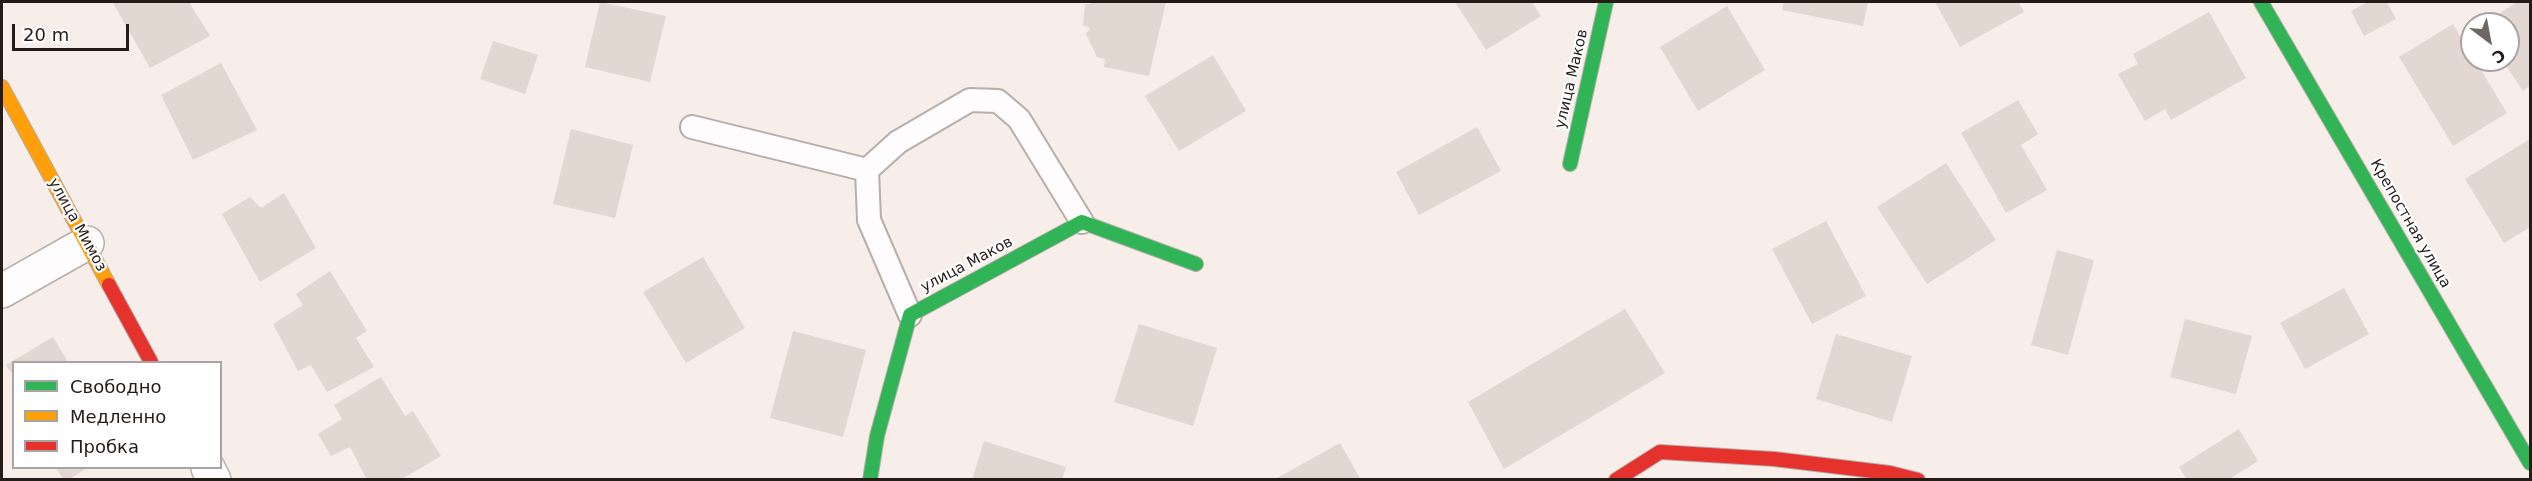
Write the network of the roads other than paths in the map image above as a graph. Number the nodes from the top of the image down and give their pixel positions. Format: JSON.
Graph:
{"nodes":[{"id":1,"x":1606,"y":2,"type":"edge"},
{"id":2,"x":2261,"y":2,"type":"edge"},
{"id":3,"x":2,"y":87,"type":"edge"},
{"id":4,"x":692,"y":128,"type":"dead end"},
{"id":5,"x":1570,"y":165,"type":"dead end"},
{"id":6,"x":867,"y":170,"type":"junction"},
{"id":7,"x":1082,"y":222,"type":"junction"},
{"id":8,"x":87,"y":243,"type":"junction"},
{"id":9,"x":1196,"y":264,"type":"dead end"},
{"id":10,"x":2,"y":291,"type":"edge"},
{"id":11,"x":910,"y":315,"type":"junction"},
{"id":12,"x":151,"y":361,"type":"edge"},
{"id":13,"x":2530,"y":463,"type":"edge"},
{"id":14,"x":870,"y":480,"type":"edge"},
{"id":15,"x":1616,"y":480,"type":"edge"},
{"id":16,"x":1918,"y":480,"type":"edge"}],
"edges":[{"from":1,"to":5,"type":"street","name":"улица Маков"},
{"from":2,"to":13,"type":"street","name":"Крепостная улица"},
{"from":3,"to":8,"type":"street","name":"улица Мимоз"},
{"from":4,"to":6,"type":"lane"},
{"from":6,"to":7,"type":"lane"},
{"from":6,"to":11,"type":"lane"},
{"from":7,"to":9,"type":"street"},
{"from":7,"to":11,"type":"street","name":"улица Маков"},
{"from":8,"to":10,"type":"street"},
{"from":8,"to":12,"type":"street","name":"улица Мимоз"},
{"from":11,"to":14,"type":"street"},
{"from":15,"to":16,"type":"street"}]}
